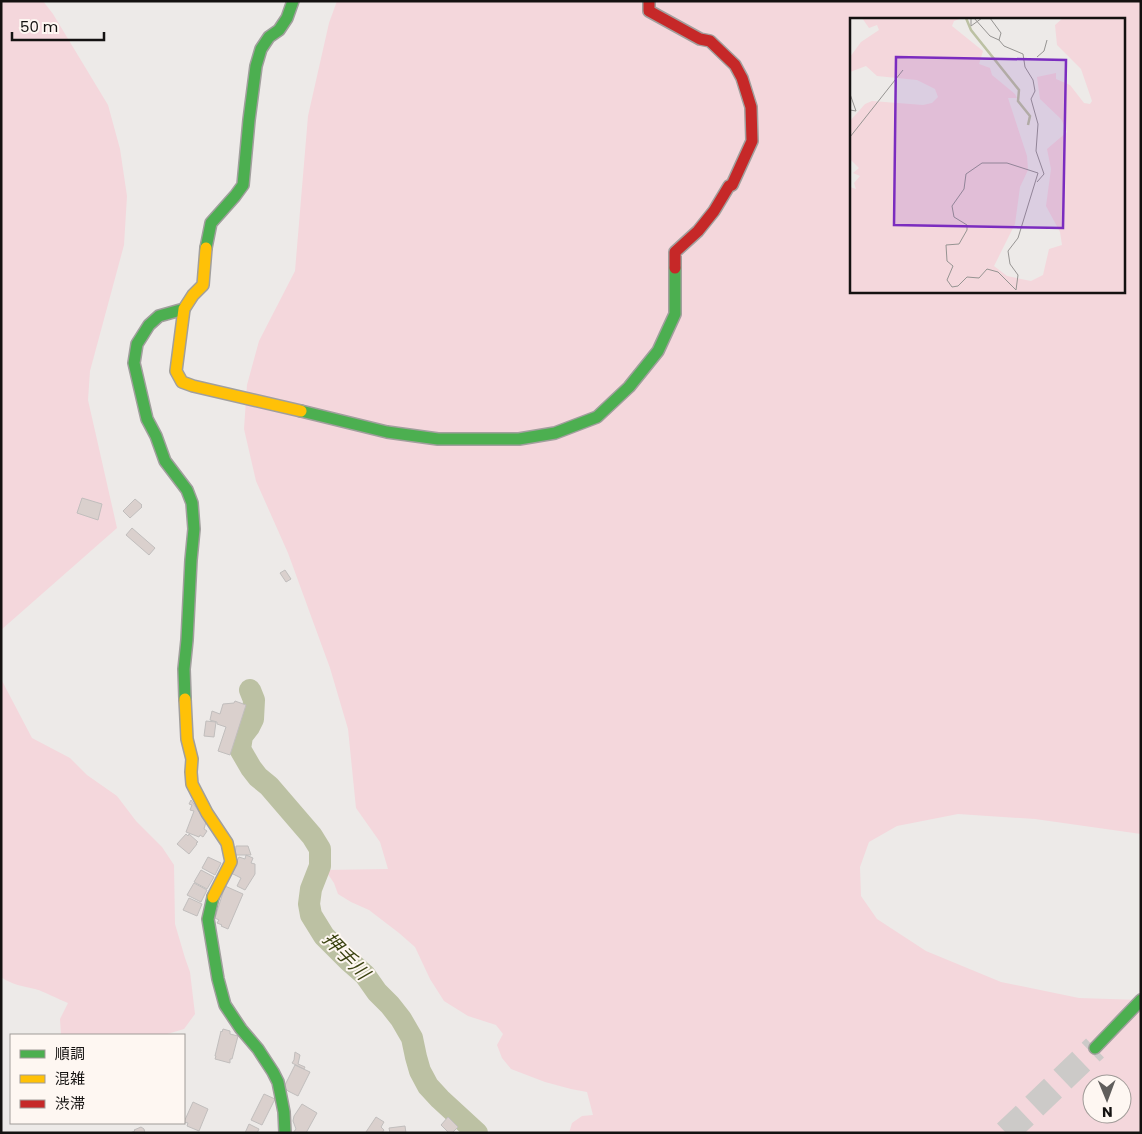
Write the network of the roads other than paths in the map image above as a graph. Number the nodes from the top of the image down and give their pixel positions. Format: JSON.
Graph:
{"nodes":[{"id":1,"x":293,"y":1,"type":"edge"},
{"id":2,"x":649,"y":1,"type":"edge"},
{"id":3,"x":184,"y":309,"type":"junction"},
{"id":4,"x":1141,"y":1000,"type":"edge"},
{"id":5,"x":1095,"y":1048,"type":"tunnel mouth"},
{"id":6,"x":285,"y":1133,"type":"edge"}],
"edges":[{"from":1,"to":3,"type":"main road"},
{"from":2,"to":3,"type":"main road"},
{"from":3,"to":6,"type":"main road"},
{"from":4,"to":5,"type":"main road"}]}
